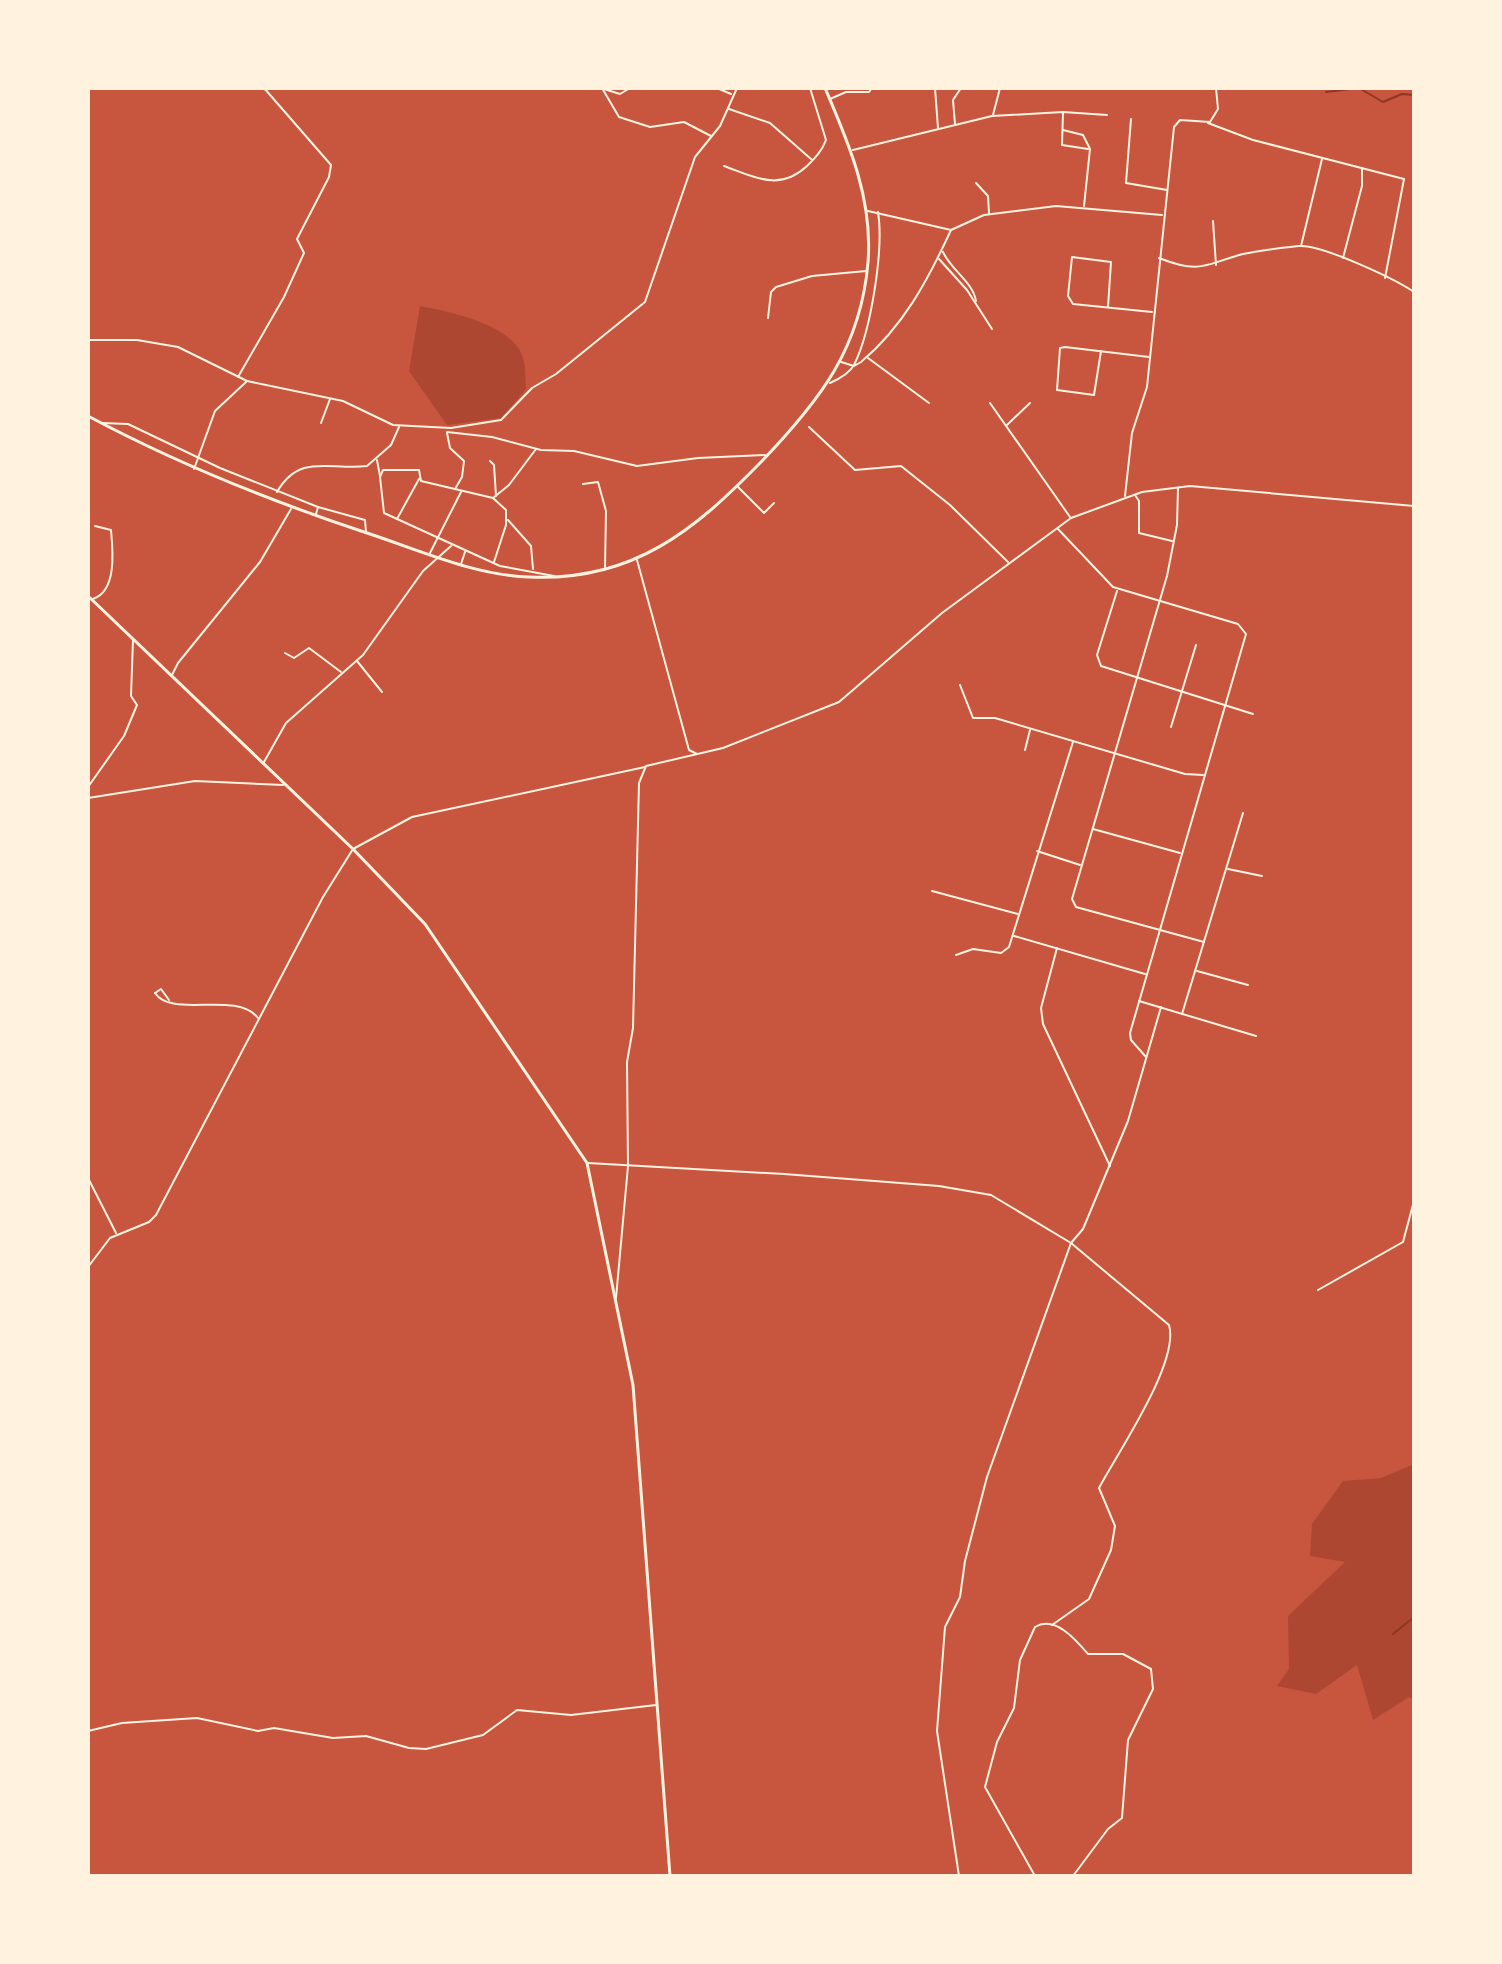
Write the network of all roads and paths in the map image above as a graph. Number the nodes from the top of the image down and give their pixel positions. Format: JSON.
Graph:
{"nodes":[{"id":1,"x":264,"y":88,"type":"edge"},
{"id":2,"x":603,"y":88,"type":"edge"},
{"id":3,"x":630,"y":88,"type":"edge"},
{"id":4,"x":717,"y":88,"type":"edge"},
{"id":5,"x":737,"y":88,"type":"edge"},
{"id":6,"x":810,"y":88,"type":"edge"},
{"id":7,"x":825,"y":88,"type":"edge"},
{"id":8,"x":872,"y":88,"type":"edge"},
{"id":9,"x":935,"y":88,"type":"edge"},
{"id":10,"x":961,"y":88,"type":"edge"},
{"id":11,"x":1000,"y":88,"type":"edge"},
{"id":12,"x":1216,"y":88,"type":"edge"},
{"id":13,"x":733,"y":95,"type":"junction"},
{"id":14,"x":830,"y":99,"type":"junction"},
{"id":15,"x":728,"y":109,"type":"junction"},
{"id":16,"x":1063,"y":112,"type":"junction"},
{"id":17,"x":1107,"y":115,"type":"dead end"},
{"id":18,"x":992,"y":116,"type":"junction"},
{"id":19,"x":1131,"y":119,"type":"dead end"},
{"id":20,"x":1207,"y":123,"type":"junction"},
{"id":21,"x":955,"y":125,"type":"junction"},
{"id":22,"x":939,"y":129,"type":"junction"},
{"id":23,"x":1063,"y":130,"type":"junction"},
{"id":24,"x":712,"y":136,"type":"junction"},
{"id":25,"x":1090,"y":149,"type":"junction"},
{"id":26,"x":851,"y":150,"type":"junction"},
{"id":27,"x":1322,"y":158,"type":"junction"},
{"id":28,"x":813,"y":160,"type":"junction"},
{"id":29,"x":724,"y":166,"type":"dead end"},
{"id":30,"x":1362,"y":167,"type":"junction"},
{"id":31,"x":976,"y":183,"type":"dead end"},
{"id":32,"x":1167,"y":190,"type":"junction"},
{"id":33,"x":1084,"y":206,"type":"junction"},
{"id":34,"x":866,"y":210,"type":"junction"},
{"id":35,"x":878,"y":212,"type":"junction"},
{"id":36,"x":988,"y":215,"type":"junction"},
{"id":37,"x":1164,"y":216,"type":"junction"},
{"id":38,"x":1213,"y":221,"type":"dead end"},
{"id":39,"x":951,"y":230,"type":"junction"},
{"id":40,"x":1301,"y":246,"type":"junction"},
{"id":41,"x":942,"y":251,"type":"junction"},
{"id":42,"x":938,"y":258,"type":"junction"},
{"id":43,"x":1159,"y":258,"type":"junction"},
{"id":44,"x":1343,"y":258,"type":"junction"},
{"id":45,"x":1216,"y":266,"type":"junction"},
{"id":46,"x":867,"y":271,"type":"junction"},
{"id":47,"x":1385,"y":278,"type":"junction"},
{"id":48,"x":1414,"y":292,"type":"edge"},
{"id":49,"x":977,"y":303,"type":"junction"},
{"id":50,"x":1108,"y":307,"type":"junction"},
{"id":51,"x":1153,"y":312,"type":"junction"},
{"id":52,"x":768,"y":318,"type":"dead end"},
{"id":53,"x":992,"y":329,"type":"dead end"},
{"id":54,"x":88,"y":340,"type":"edge"},
{"id":55,"x":1101,"y":351,"type":"junction"},
{"id":56,"x":867,"y":357,"type":"junction"},
{"id":57,"x":1150,"y":357,"type":"junction"},
{"id":58,"x":841,"y":362,"type":"junction"},
{"id":59,"x":854,"y":366,"type":"junction"},
{"id":60,"x":238,"y":377,"type":"junction"},
{"id":61,"x":247,"y":381,"type":"junction"},
{"id":62,"x":830,"y":383,"type":"junction"},
{"id":63,"x":330,"y":398,"type":"junction"},
{"id":64,"x":929,"y":403,"type":"dead end"},
{"id":65,"x":990,"y":403,"type":"dead end"},
{"id":66,"x":1030,"y":403,"type":"dead end"},
{"id":67,"x":88,"y":416,"type":"edge"},
{"id":68,"x":101,"y":423,"type":"junction"},
{"id":69,"x":321,"y":423,"type":"dead end"},
{"id":70,"x":400,"y":426,"type":"junction"},
{"id":71,"x":1006,"y":426,"type":"junction"},
{"id":72,"x":809,"y":427,"type":"dead end"},
{"id":73,"x":447,"y":430,"type":"junction"},
{"id":74,"x":536,"y":449,"type":"junction"},
{"id":75,"x":768,"y":455,"type":"junction"},
{"id":76,"x":196,"y":456,"type":"junction"},
{"id":77,"x":377,"y":460,"type":"junction"},
{"id":78,"x":490,"y":461,"type":"dead end"},
{"id":79,"x":194,"y":469,"type":"junction"},
{"id":80,"x":380,"y":477,"type":"junction"},
{"id":81,"x":420,"y":478,"type":"junction"},
{"id":82,"x":583,"y":484,"type":"dead end"},
{"id":83,"x":738,"y":486,"type":"junction"},
{"id":84,"x":1178,"y":487,"type":"junction"},
{"id":85,"x":455,"y":491,"type":"junction"},
{"id":86,"x":277,"y":492,"type":"junction"},
{"id":87,"x":461,"y":492,"type":"junction"},
{"id":88,"x":1135,"y":494,"type":"junction"},
{"id":89,"x":494,"y":497,"type":"junction"},
{"id":90,"x":1125,"y":497,"type":"junction"},
{"id":91,"x":774,"y":503,"type":"dead end"},
{"id":92,"x":1414,"y":506,"type":"edge"},
{"id":93,"x":318,"y":507,"type":"junction"},
{"id":94,"x":292,"y":508,"type":"junction"},
{"id":95,"x":316,"y":516,"type":"junction"},
{"id":96,"x":1071,"y":518,"type":"junction"},
{"id":97,"x":507,"y":519,"type":"junction"},
{"id":98,"x":396,"y":520,"type":"junction"},
{"id":99,"x":95,"y":526,"type":"dead end"},
{"id":100,"x":1057,"y":528,"type":"junction"},
{"id":101,"x":366,"y":533,"type":"junction"},
{"id":102,"x":436,"y":537,"type":"junction"},
{"id":103,"x":1174,"y":541,"type":"junction"},
{"id":104,"x":452,"y":545,"type":"junction"},
{"id":105,"x":465,"y":551,"type":"junction"},
{"id":106,"x":430,"y":554,"type":"junction"},
{"id":107,"x":439,"y":557,"type":"junction"},
{"id":108,"x":637,"y":559,"type":"junction"},
{"id":109,"x":1009,"y":562,"type":"junction"},
{"id":110,"x":493,"y":563,"type":"junction"},
{"id":111,"x":461,"y":564,"type":"junction"},
{"id":112,"x":533,"y":570,"type":"junction"},
{"id":113,"x":605,"y":570,"type":"junction"},
{"id":114,"x":557,"y":577,"type":"junction"},
{"id":115,"x":1117,"y":590,"type":"junction"},
{"id":116,"x":90,"y":598,"type":"edge"},
{"id":117,"x":1160,"y":602,"type":"junction"},
{"id":118,"x":133,"y":639,"type":"junction"},
{"id":119,"x":1196,"y":645,"type":"dead end"},
{"id":120,"x":285,"y":653,"type":"dead end"},
{"id":121,"x":357,"y":660,"type":"junction"},
{"id":122,"x":342,"y":673,"type":"junction"},
{"id":123,"x":172,"y":676,"type":"junction"},
{"id":124,"x":1138,"y":677,"type":"junction"},
{"id":125,"x":960,"y":685,"type":"dead end"},
{"id":126,"x":1183,"y":691,"type":"junction"},
{"id":127,"x":382,"y":692,"type":"dead end"},
{"id":128,"x":1226,"y":704,"type":"junction"},
{"id":129,"x":1253,"y":714,"type":"dead end"},
{"id":130,"x":1171,"y":727,"type":"dead end"},
{"id":131,"x":1030,"y":728,"type":"junction"},
{"id":132,"x":1074,"y":740,"type":"junction"},
{"id":133,"x":689,"y":750,"type":"junction"},
{"id":134,"x":1025,"y":750,"type":"dead end"},
{"id":135,"x":1115,"y":751,"type":"junction"},
{"id":136,"x":699,"y":755,"type":"junction"},
{"id":137,"x":684,"y":760,"type":"junction"},
{"id":138,"x":263,"y":764,"type":"junction"},
{"id":139,"x":646,"y":766,"type":"junction"},
{"id":140,"x":1205,"y":775,"type":"junction"},
{"id":141,"x":284,"y":785,"type":"junction"},
{"id":142,"x":88,"y":787,"type":"edge"},
{"id":143,"x":88,"y":798,"type":"edge"},
{"id":144,"x":1243,"y":813,"type":"dead end"},
{"id":145,"x":1091,"y":828,"type":"junction"},
{"id":146,"x":353,"y":849,"type":"junction"},
{"id":147,"x":1037,"y":851,"type":"junction"},
{"id":148,"x":1181,"y":853,"type":"junction"},
{"id":149,"x":1081,"y":865,"type":"junction"},
{"id":150,"x":1226,"y":868,"type":"junction"},
{"id":151,"x":1262,"y":876,"type":"dead end"},
{"id":152,"x":932,"y":891,"type":"dead end"},
{"id":153,"x":1019,"y":914,"type":"junction"},
{"id":154,"x":1157,"y":931,"type":"junction"},
{"id":155,"x":1012,"y":935,"type":"junction"},
{"id":156,"x":1204,"y":942,"type":"junction"},
{"id":157,"x":1057,"y":948,"type":"junction"},
{"id":158,"x":956,"y":955,"type":"dead end"},
{"id":159,"x":1195,"y":970,"type":"junction"},
{"id":160,"x":1145,"y":974,"type":"junction"},
{"id":161,"x":1248,"y":985,"type":"dead end"},
{"id":162,"x":170,"y":1001,"type":"dead end"},
{"id":163,"x":1137,"y":1001,"type":"junction"},
{"id":164,"x":1161,"y":1007,"type":"junction"},
{"id":165,"x":1182,"y":1014,"type":"junction"},
{"id":166,"x":259,"y":1019,"type":"junction"},
{"id":167,"x":1256,"y":1036,"type":"dead end"},
{"id":168,"x":1148,"y":1058,"type":"junction"},
{"id":169,"x":587,"y":1163,"type":"junction"},
{"id":170,"x":628,"y":1166,"type":"junction"},
{"id":171,"x":1111,"y":1167,"type":"junction"},
{"id":172,"x":88,"y":1178,"type":"edge"},
{"id":173,"x":1414,"y":1201,"type":"edge"},
{"id":174,"x":116,"y":1234,"type":"junction"},
{"id":175,"x":1071,"y":1243,"type":"junction"},
{"id":176,"x":88,"y":1267,"type":"edge"},
{"id":177,"x":1318,"y":1290,"type":"dead end"},
{"id":178,"x":616,"y":1299,"type":"junction"},
{"id":179,"x":1052,"y":1625,"type":"junction"},
{"id":180,"x":657,"y":1704,"type":"junction"},
{"id":181,"x":88,"y":1731,"type":"edge"},
{"id":182,"x":670,"y":1876,"type":"edge"},
{"id":183,"x":959,"y":1876,"type":"edge"},
{"id":184,"x":1035,"y":1876,"type":"edge"},
{"id":185,"x":1073,"y":1876,"type":"edge"}],
"edges":[{"from":1,"to":60,"type":"street"},
{"from":2,"to":3,"type":"street"},
{"from":2,"to":24,"type":"street"},
{"from":4,"to":13,"type":"street"},
{"from":5,"to":13,"type":"street"},
{"from":6,"to":28,"type":"street"},
{"from":7,"to":14,"type":"street"},
{"from":8,"to":14,"type":"street"},
{"from":9,"to":22,"type":"street"},
{"from":10,"to":21,"type":"street"},
{"from":11,"to":18,"type":"street"},
{"from":12,"to":20,"type":"street"},
{"from":13,"to":15,"type":"street"},
{"from":14,"to":26,"type":"street"},
{"from":15,"to":24,"type":"street"},
{"from":15,"to":28,"type":"street"},
{"from":16,"to":17,"type":"street"},
{"from":16,"to":18,"type":"street"},
{"from":16,"to":23,"type":"street"},
{"from":18,"to":21,"type":"street"},
{"from":19,"to":32,"type":"street"},
{"from":20,"to":27,"type":"street"},
{"from":20,"to":32,"type":"street"},
{"from":21,"to":22,"type":"street"},
{"from":22,"to":26,"type":"street"},
{"from":23,"to":25,"type":"street"},
{"from":23,"to":25,"type":"street"},
{"from":24,"to":73,"type":"street"},
{"from":25,"to":33,"type":"street"},
{"from":26,"to":34,"type":"street"},
{"from":27,"to":30,"type":"street"},
{"from":27,"to":40,"type":"street"},
{"from":28,"to":29,"type":"street"},
{"from":30,"to":44,"type":"street"},
{"from":30,"to":47,"type":"street"},
{"from":31,"to":36,"type":"street"},
{"from":32,"to":37,"type":"street"},
{"from":33,"to":36,"type":"street"},
{"from":33,"to":37,"type":"street"},
{"from":34,"to":35,"type":"street"},
{"from":34,"to":46,"type":"street"},
{"from":35,"to":39,"type":"street"},
{"from":35,"to":59,"type":"street"},
{"from":36,"to":39,"type":"street"},
{"from":37,"to":43,"type":"street"},
{"from":38,"to":45,"type":"street"},
{"from":39,"to":41,"type":"street"},
{"from":40,"to":44,"type":"street"},
{"from":40,"to":45,"type":"street"},
{"from":41,"to":42,"type":"street"},
{"from":41,"to":49,"type":"street"},
{"from":42,"to":49,"type":"street"},
{"from":42,"to":56,"type":"street"},
{"from":43,"to":45,"type":"street"},
{"from":43,"to":51,"type":"street"},
{"from":44,"to":47,"type":"street"},
{"from":46,"to":52,"type":"street"},
{"from":46,"to":58,"type":"street"},
{"from":47,"to":48,"type":"street"},
{"from":49,"to":53,"type":"street"},
{"from":50,"to":50,"type":"street"},
{"from":50,"to":51,"type":"street"},
{"from":51,"to":57,"type":"street"},
{"from":54,"to":60,"type":"street"},
{"from":55,"to":55,"type":"street"},
{"from":55,"to":57,"type":"street"},
{"from":56,"to":59,"type":"street"},
{"from":56,"to":64,"type":"street"},
{"from":57,"to":90,"type":"street"},
{"from":58,"to":59,"type":"street"},
{"from":58,"to":62,"type":"street"},
{"from":59,"to":62,"type":"street"},
{"from":60,"to":61,"type":"street"},
{"from":61,"to":63,"type":"street"},
{"from":61,"to":76,"type":"street"},
{"from":62,"to":75,"type":"street"},
{"from":63,"to":69,"type":"street"},
{"from":63,"to":70,"type":"street"},
{"from":65,"to":71,"type":"street"},
{"from":66,"to":71,"type":"street"},
{"from":67,"to":68,"type":"street"},
{"from":68,"to":76,"type":"street"},
{"from":68,"to":79,"type":"street"},
{"from":70,"to":73,"type":"street"},
{"from":70,"to":77,"type":"street"},
{"from":71,"to":96,"type":"street"},
{"from":72,"to":109,"type":"street"},
{"from":73,"to":74,"type":"street"},
{"from":73,"to":85,"type":"street"},
{"from":74,"to":75,"type":"street"},
{"from":74,"to":89,"type":"street"},
{"from":75,"to":83,"type":"street"},
{"from":76,"to":79,"type":"street"},
{"from":76,"to":86,"type":"street"},
{"from":77,"to":80,"type":"street"},
{"from":77,"to":86,"type":"street"},
{"from":78,"to":89,"type":"street"},
{"from":79,"to":94,"type":"street"},
{"from":80,"to":81,"type":"street"},
{"from":80,"to":98,"type":"street"},
{"from":81,"to":85,"type":"street"},
{"from":81,"to":98,"type":"street"},
{"from":82,"to":113,"type":"street"},
{"from":83,"to":91,"type":"street"},
{"from":83,"to":108,"type":"street"},
{"from":84,"to":88,"type":"street"},
{"from":84,"to":92,"type":"street"},
{"from":84,"to":103,"type":"street"},
{"from":85,"to":87,"type":"street"},
{"from":86,"to":93,"type":"street"},
{"from":87,"to":89,"type":"street"},
{"from":87,"to":102,"type":"street"},
{"from":88,"to":90,"type":"street"},
{"from":88,"to":103,"type":"street"},
{"from":89,"to":97,"type":"street"},
{"from":90,"to":96,"type":"street"},
{"from":93,"to":95,"type":"street"},
{"from":93,"to":101,"type":"street"},
{"from":94,"to":95,"type":"street"},
{"from":94,"to":123,"type":"street"},
{"from":95,"to":101,"type":"street"},
{"from":96,"to":100,"type":"street"},
{"from":97,"to":110,"type":"street"},
{"from":97,"to":112,"type":"street"},
{"from":98,"to":102,"type":"street"},
{"from":99,"to":116,"type":"street"},
{"from":100,"to":109,"type":"street"},
{"from":100,"to":115,"type":"street"},
{"from":101,"to":106,"type":"street"},
{"from":102,"to":104,"type":"street"},
{"from":102,"to":106,"type":"street"},
{"from":103,"to":117,"type":"street"},
{"from":104,"to":105,"type":"street"},
{"from":104,"to":107,"type":"street"},
{"from":105,"to":110,"type":"street"},
{"from":105,"to":111,"type":"street"},
{"from":106,"to":107,"type":"street"},
{"from":107,"to":111,"type":"street"},
{"from":107,"to":121,"type":"street"},
{"from":108,"to":113,"type":"street"},
{"from":108,"to":133,"type":"street"},
{"from":109,"to":136,"type":"street"},
{"from":110,"to":112,"type":"street"},
{"from":111,"to":114,"type":"street"},
{"from":112,"to":114,"type":"street"},
{"from":113,"to":114,"type":"street"},
{"from":115,"to":117,"type":"street"},
{"from":115,"to":124,"type":"street"},
{"from":116,"to":118,"type":"street"},
{"from":117,"to":124,"type":"street"},
{"from":117,"to":128,"type":"street"},
{"from":118,"to":123,"type":"street"},
{"from":118,"to":142,"type":"street"},
{"from":119,"to":126,"type":"street"},
{"from":120,"to":122,"type":"street"},
{"from":121,"to":122,"type":"street"},
{"from":121,"to":127,"type":"street"},
{"from":122,"to":138,"type":"street"},
{"from":123,"to":138,"type":"street"},
{"from":124,"to":126,"type":"street"},
{"from":124,"to":135,"type":"street"},
{"from":125,"to":131,"type":"street"},
{"from":126,"to":128,"type":"street"},
{"from":126,"to":130,"type":"street"},
{"from":128,"to":129,"type":"street"},
{"from":128,"to":140,"type":"street"},
{"from":131,"to":132,"type":"street"},
{"from":131,"to":134,"type":"street"},
{"from":132,"to":135,"type":"street"},
{"from":132,"to":147,"type":"street"},
{"from":133,"to":136,"type":"street"},
{"from":133,"to":137,"type":"street"},
{"from":135,"to":140,"type":"street"},
{"from":135,"to":145,"type":"street"},
{"from":136,"to":137,"type":"street"},
{"from":137,"to":139,"type":"street"},
{"from":138,"to":141,"type":"street"},
{"from":139,"to":146,"type":"street"},
{"from":139,"to":170,"type":"street"},
{"from":140,"to":148,"type":"street"},
{"from":141,"to":143,"type":"street"},
{"from":141,"to":146,"type":"street"},
{"from":144,"to":150,"type":"street"},
{"from":145,"to":148,"type":"street"},
{"from":145,"to":149,"type":"street"},
{"from":146,"to":166,"type":"street"},
{"from":146,"to":169,"type":"street"},
{"from":147,"to":149,"type":"street"},
{"from":147,"to":153,"type":"street"},
{"from":148,"to":154,"type":"street"},
{"from":149,"to":154,"type":"street"},
{"from":150,"to":151,"type":"street"},
{"from":150,"to":156,"type":"street"},
{"from":152,"to":153,"type":"street"},
{"from":153,"to":155,"type":"street"},
{"from":154,"to":156,"type":"street"},
{"from":154,"to":160,"type":"street"},
{"from":155,"to":157,"type":"street"},
{"from":155,"to":158,"type":"street"},
{"from":156,"to":159,"type":"street"},
{"from":157,"to":160,"type":"street"},
{"from":157,"to":171,"type":"street"},
{"from":159,"to":161,"type":"street"},
{"from":159,"to":165,"type":"street"},
{"from":160,"to":163,"type":"street"},
{"from":162,"to":166,"type":"street"},
{"from":163,"to":164,"type":"street"},
{"from":163,"to":168,"type":"street"},
{"from":164,"to":165,"type":"street"},
{"from":164,"to":168,"type":"street"},
{"from":165,"to":167,"type":"street"},
{"from":166,"to":174,"type":"street"},
{"from":168,"to":171,"type":"street"},
{"from":169,"to":170,"type":"street"},
{"from":169,"to":178,"type":"street"},
{"from":170,"to":175,"type":"street"},
{"from":170,"to":178,"type":"street"},
{"from":171,"to":175,"type":"street"},
{"from":172,"to":174,"type":"street"},
{"from":173,"to":177,"type":"street"},
{"from":174,"to":176,"type":"street"},
{"from":175,"to":179,"type":"street"},
{"from":175,"to":183,"type":"street"},
{"from":178,"to":180,"type":"street"},
{"from":179,"to":184,"type":"street"},
{"from":179,"to":185,"type":"street"},
{"from":180,"to":181,"type":"street"},
{"from":180,"to":182,"type":"street"}]}
